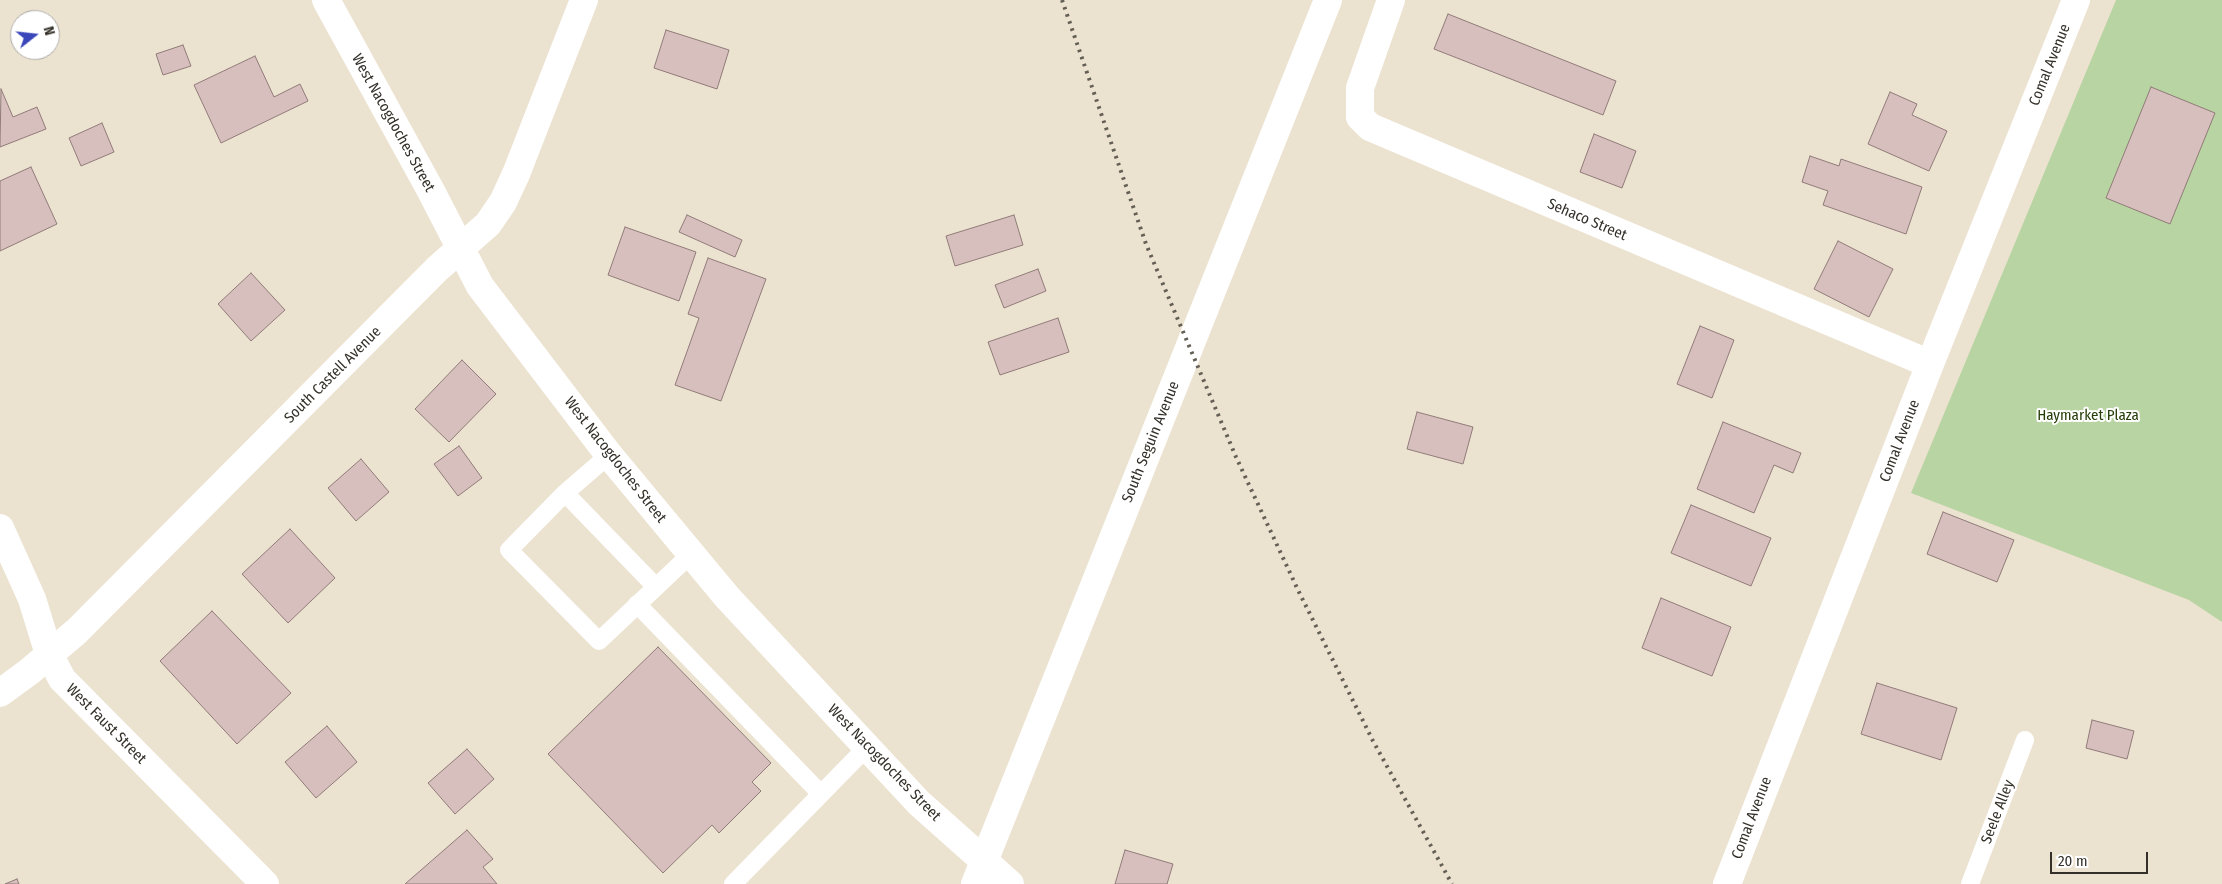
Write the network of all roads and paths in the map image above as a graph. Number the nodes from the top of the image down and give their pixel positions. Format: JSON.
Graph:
{"nodes":[{"id":1,"x":326,"y":0,"type":"edge"},
{"id":2,"x":584,"y":0,"type":"edge"},
{"id":3,"x":1328,"y":0,"type":"edge"},
{"id":4,"x":1391,"y":0,"type":"edge"},
{"id":5,"x":2076,"y":0,"type":"edge"},
{"id":6,"x":461,"y":248,"type":"junction"},
{"id":7,"x":1930,"y":364,"type":"junction"},
{"id":8,"x":609,"y":455,"type":"junction"},
{"id":9,"x":565,"y":493,"type":"junction"},
{"id":10,"x":0,"y":528,"type":"edge"},
{"id":11,"x":691,"y":554,"type":"junction"},
{"id":12,"x":656,"y":586,"type":"junction"},
{"id":13,"x":637,"y":604,"type":"junction"},
{"id":14,"x":49,"y":654,"type":"junction"},
{"id":15,"x":0,"y":693,"type":"edge"},
{"id":16,"x":2026,"y":740,"type":"dead end"},
{"id":17,"x":867,"y":747,"type":"junction"},
{"id":18,"x":821,"y":794,"type":"junction"},
{"id":19,"x":980,"y":872,"type":"edge"},
{"id":20,"x":265,"y":884,"type":"edge"},
{"id":21,"x":733,"y":884,"type":"edge"},
{"id":22,"x":1010,"y":884,"type":"edge"},
{"id":23,"x":1727,"y":884,"type":"edge"},
{"id":24,"x":1970,"y":884,"type":"edge"}],
"edges":[{"from":1,"to":6,"type":"street","name":"West Nacogdoches Street"},
{"from":2,"to":6,"type":"street","name":"South Castell Avenue"},
{"from":3,"to":19,"type":"street","name":"South Seguin Avenue"},
{"from":4,"to":7,"type":"street","name":"Sehaco Street"},
{"from":5,"to":7,"type":"street","name":"Comal Avenue"},
{"from":6,"to":8,"type":"street","name":"West Nacogdoches Street"},
{"from":6,"to":14,"type":"street","name":"South Castell Avenue"},
{"from":7,"to":23,"type":"street","name":"Comal Avenue"},
{"from":8,"to":9,"type":"lane"},
{"from":8,"to":11,"type":"street","name":"West Nacogdoches Street"},
{"from":9,"to":12,"type":"lane"},
{"from":9,"to":13,"type":"lane"},
{"from":10,"to":14,"type":"street","name":"West Faust Street"},
{"from":11,"to":12,"type":"lane"},
{"from":11,"to":17,"type":"street","name":"West Nacogdoches Street"},
{"from":12,"to":13,"type":"lane"},
{"from":13,"to":18,"type":"lane"},
{"from":14,"to":15,"type":"street","name":"South Castell Avenue"},
{"from":14,"to":20,"type":"street","name":"West Faust Street"},
{"from":16,"to":24,"type":"lane","name":"Seele Alley"},
{"from":17,"to":18,"type":"lane"},
{"from":17,"to":19,"type":"street","name":"West Nacogdoches Street"},
{"from":18,"to":21,"type":"lane"},
{"from":19,"to":22,"type":"street","name":"West Nacogdoches Street"}]}
